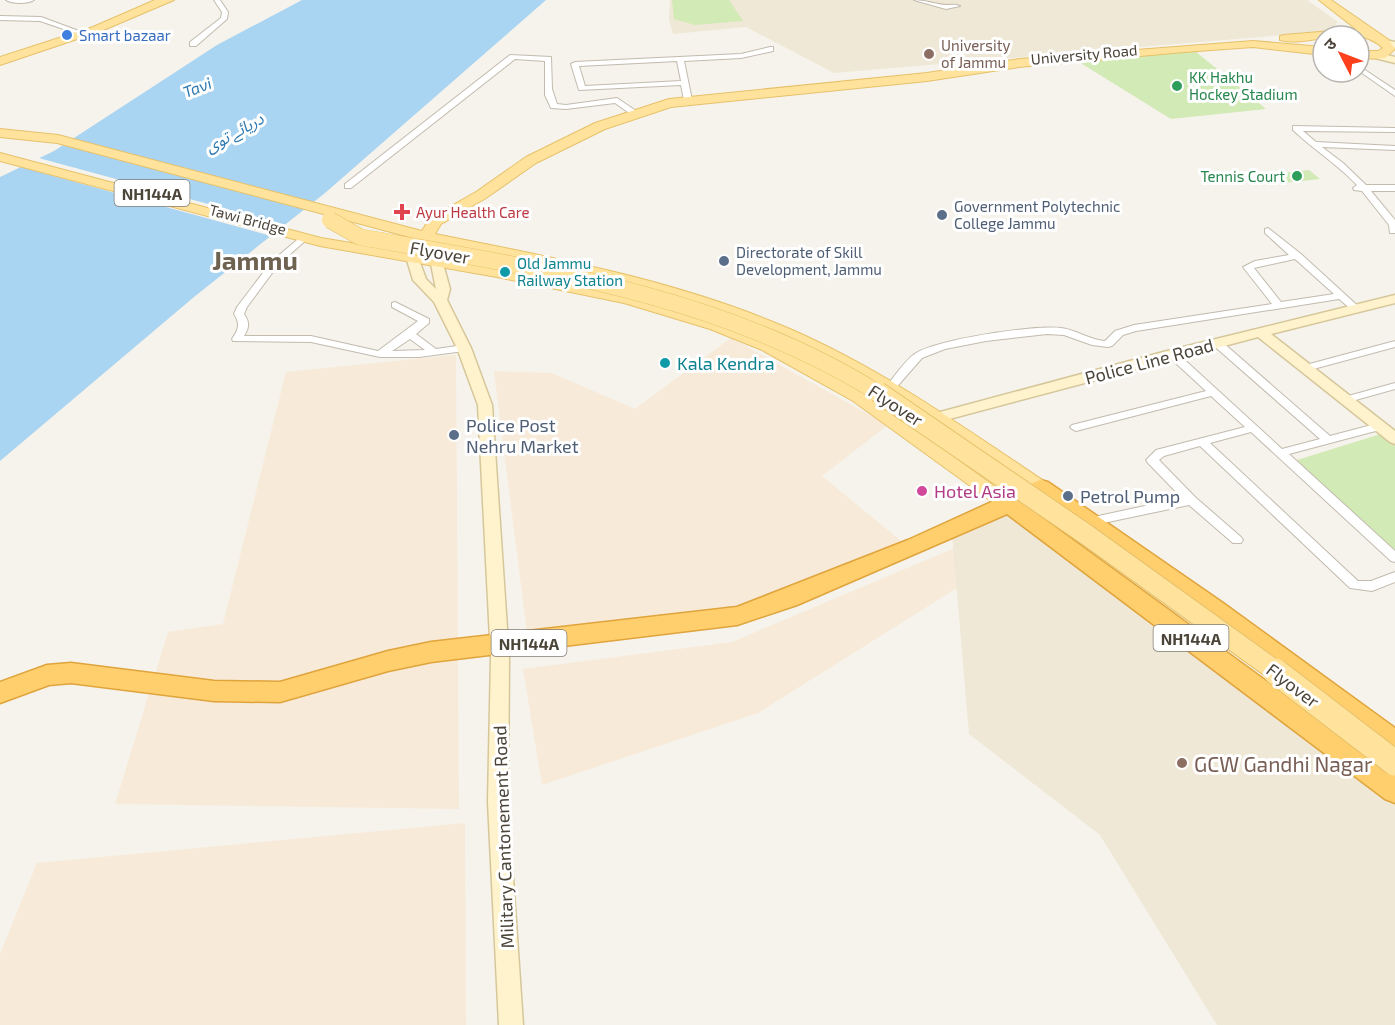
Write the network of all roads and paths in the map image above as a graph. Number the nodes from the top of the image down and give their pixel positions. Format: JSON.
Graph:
{"nodes":[{"id":1,"x":9,"y":0,"type":"edge"},
{"id":2,"x":31,"y":0,"type":"edge"},
{"id":3,"x":159,"y":0,"type":"edge"},
{"id":4,"x":217,"y":0,"type":"edge"},
{"id":5,"x":916,"y":0,"type":"edge"},
{"id":6,"x":1317,"y":0,"type":"edge"},
{"id":7,"x":1324,"y":0,"type":"edge"},
{"id":8,"x":957,"y":6,"type":"dead end"},
{"id":9,"x":0,"y":18,"type":"edge"},
{"id":10,"x":1347,"y":24,"type":"edge"},
{"id":11,"x":82,"y":34,"type":"junction"},
{"id":12,"x":1311,"y":36,"type":"edge"},
{"id":13,"x":1385,"y":41,"type":"edge"},
{"id":14,"x":1245,"y":42,"type":"junction"},
{"id":15,"x":193,"y":44,"type":"dead end"},
{"id":16,"x":770,"y":49,"type":"dead end"},
{"id":17,"x":1311,"y":50,"type":"edge"},
{"id":18,"x":1371,"y":56,"type":"edge"},
{"id":19,"x":1374,"y":56,"type":"junction"},
{"id":20,"x":680,"y":59,"type":"junction"},
{"id":21,"x":1371,"y":60,"type":"edge"},
{"id":22,"x":1395,"y":60,"type":"edge"},
{"id":23,"x":0,"y":62,"type":"edge"},
{"id":24,"x":1371,"y":77,"type":"edge"},
{"id":25,"x":684,"y":83,"type":"junction"},
{"id":26,"x":1395,"y":94,"type":"edge"},
{"id":27,"x":690,"y":100,"type":"junction"},
{"id":28,"x":635,"y":113,"type":"junction"},
{"id":29,"x":1395,"y":130,"type":"edge"},
{"id":30,"x":3,"y":135,"type":"edge"},
{"id":31,"x":1313,"y":146,"type":"junction"},
{"id":32,"x":1395,"y":150,"type":"edge"},
{"id":33,"x":6,"y":156,"type":"edge"},
{"id":34,"x":348,"y":186,"type":"dead end"},
{"id":35,"x":1357,"y":188,"type":"junction"},
{"id":36,"x":1395,"y":189,"type":"edge"},
{"id":37,"x":481,"y":195,"type":"junction"},
{"id":38,"x":461,"y":205,"type":"junction"},
{"id":39,"x":453,"y":221,"type":"junction"},
{"id":40,"x":329,"y":224,"type":"junction"},
{"id":41,"x":1392,"y":228,"type":"edge"},
{"id":42,"x":394,"y":230,"type":"junction"},
{"id":43,"x":1268,"y":231,"type":"dead end"},
{"id":44,"x":295,"y":234,"type":"junction"},
{"id":45,"x":425,"y":237,"type":"junction"},
{"id":46,"x":441,"y":240,"type":"junction"},
{"id":47,"x":472,"y":247,"type":"junction"},
{"id":48,"x":506,"y":254,"type":"junction"},
{"id":49,"x":1298,"y":256,"type":"junction"},
{"id":50,"x":413,"y":260,"type":"junction"},
{"id":51,"x":437,"y":264,"type":"junction"},
{"id":52,"x":467,"y":268,"type":"junction"},
{"id":53,"x":1342,"y":296,"type":"junction"},
{"id":54,"x":1395,"y":299,"type":"edge"},
{"id":55,"x":440,"y":300,"type":"junction"},
{"id":56,"x":395,"y":305,"type":"dead end"},
{"id":57,"x":1279,"y":306,"type":"junction"},
{"id":58,"x":1356,"y":309,"type":"junction"},
{"id":59,"x":1260,"y":332,"type":"junction"},
{"id":60,"x":410,"y":334,"type":"junction"},
{"id":61,"x":1216,"y":344,"type":"junction"},
{"id":62,"x":1395,"y":344,"type":"edge"},
{"id":63,"x":464,"y":348,"type":"junction"},
{"id":64,"x":434,"y":352,"type":"junction"},
{"id":65,"x":380,"y":354,"type":"junction"},
{"id":66,"x":1172,"y":354,"type":"junction"},
{"id":67,"x":1306,"y":368,"type":"junction"},
{"id":68,"x":891,"y":387,"type":"junction"},
{"id":69,"x":1395,"y":387,"type":"edge"},
{"id":70,"x":1213,"y":392,"type":"junction"},
{"id":71,"x":1345,"y":400,"type":"junction"},
{"id":72,"x":917,"y":405,"type":"junction"},
{"id":73,"x":969,"y":410,"type":"junction"},
{"id":74,"x":934,"y":417,"type":"junction"},
{"id":75,"x":1076,"y":427,"type":"dead end"},
{"id":76,"x":1379,"y":427,"type":"junction"},
{"id":77,"x":905,"y":428,"type":"junction"},
{"id":78,"x":1253,"y":428,"type":"junction"},
{"id":79,"x":956,"y":431,"type":"junction"},
{"id":80,"x":1329,"y":440,"type":"junction"},
{"id":81,"x":1395,"y":440,"type":"edge"},
{"id":82,"x":1202,"y":442,"type":"junction"},
{"id":83,"x":1280,"y":453,"type":"junction"},
{"id":84,"x":1043,"y":489,"type":"junction"},
{"id":85,"x":1191,"y":500,"type":"junction"},
{"id":86,"x":1005,"y":511,"type":"junction"},
{"id":87,"x":1089,"y":522,"type":"junction"},
{"id":88,"x":1237,"y":540,"type":"dead end"},
{"id":89,"x":1395,"y":558,"type":"edge"},
{"id":90,"x":1395,"y":577,"type":"edge"},
{"id":91,"x":499,"y":652,"type":"junction"},
{"id":92,"x":0,"y":693,"type":"edge"},
{"id":93,"x":0,"y":704,"type":"edge"},
{"id":94,"x":1395,"y":743,"type":"edge"},
{"id":95,"x":1384,"y":768,"type":"edge"},
{"id":96,"x":1395,"y":791,"type":"edge"},
{"id":97,"x":511,"y":1025,"type":"edge"}],
"edges":[{"from":1,"to":2,"type":"street"},
{"from":3,"to":11,"type":"main road"},
{"from":3,"to":23,"type":"main road"},
{"from":4,"to":15,"type":"street"},
{"from":5,"to":8,"type":"street"},
{"from":6,"to":10,"type":"main road"},
{"from":7,"to":13,"type":"main road"},
{"from":9,"to":11,"type":"street"},
{"from":11,"to":23,"type":"main road"},
{"from":12,"to":14,"type":"main road","name":"University Road"},
{"from":13,"to":19,"type":"main road"},
{"from":14,"to":17,"type":"main road","name":"University Road"},
{"from":14,"to":27,"type":"main road","name":"University Road"},
{"from":16,"to":20,"type":"street"},
{"from":18,"to":19,"type":"main road"},
{"from":19,"to":21,"type":"street"},
{"from":19,"to":22,"type":"street"},
{"from":20,"to":25,"type":"street"},
{"from":20,"to":25,"type":"street"},
{"from":24,"to":26,"type":"street"},
{"from":25,"to":27,"type":"street"},
{"from":27,"to":28,"type":"main road","name":"University Road"},
{"from":28,"to":34,"type":"street"},
{"from":28,"to":37,"type":"main road","name":"University Road"},
{"from":29,"to":31,"type":"street"},
{"from":30,"to":40,"type":"main road"},
{"from":31,"to":32,"type":"street"},
{"from":31,"to":35,"type":"street"},
{"from":33,"to":44,"type":"main road"},
{"from":35,"to":36,"type":"street"},
{"from":35,"to":41,"type":"street"},
{"from":37,"to":38,"type":"main road"},
{"from":37,"to":39,"type":"main road"},
{"from":38,"to":42,"type":"main road"},
{"from":38,"to":45,"type":"main road"},
{"from":39,"to":46,"type":"main road"},
{"from":39,"to":47,"type":"main road"},
{"from":40,"to":42,"type":"main road"},
{"from":40,"to":44,"type":"main road"},
{"from":40,"to":50,"type":"main road"},
{"from":40,"to":95,"type":"main road","name":"Flyover","bridge":true},
{"from":40,"to":95,"type":"main road","name":"Flyover","bridge":true},
{"from":42,"to":45,"type":"main road"},
{"from":43,"to":49,"type":"street"},
{"from":44,"to":65,"type":"street"},
{"from":45,"to":46,"type":"main road"},
{"from":45,"to":50,"type":"main road"},
{"from":46,"to":47,"type":"main road"},
{"from":46,"to":51,"type":"main road"},
{"from":47,"to":48,"type":"main road"},
{"from":48,"to":52,"type":"main road"},
{"from":48,"to":68,"type":"main road"},
{"from":49,"to":53,"type":"street"},
{"from":49,"to":57,"type":"street"},
{"from":50,"to":51,"type":"main road"},
{"from":50,"to":55,"type":"street"},
{"from":51,"to":52,"type":"main road"},
{"from":51,"to":55,"type":"street","name":"Military Cantonement Road"},
{"from":52,"to":77,"type":"main road"},
{"from":53,"to":57,"type":"street"},
{"from":53,"to":58,"type":"street"},
{"from":54,"to":58,"type":"street","name":"Police Line Road"},
{"from":55,"to":63,"type":"street","name":"Military Cantonement Road"},
{"from":56,"to":60,"type":"street"},
{"from":57,"to":68,"type":"street"},
{"from":58,"to":59,"type":"street","name":"Police Line Road"},
{"from":59,"to":61,"type":"street","name":"Police Line Road"},
{"from":59,"to":67,"type":"street"},
{"from":60,"to":64,"type":"street"},
{"from":60,"to":65,"type":"street"},
{"from":61,"to":66,"type":"street","name":"Police Line Road"},
{"from":61,"to":80,"type":"street"},
{"from":62,"to":67,"type":"street"},
{"from":63,"to":64,"type":"street"},
{"from":63,"to":91,"type":"street","name":"Military Cantonement Road"},
{"from":64,"to":65,"type":"street"},
{"from":66,"to":70,"type":"street"},
{"from":66,"to":73,"type":"street","name":"Police Line Road"},
{"from":67,"to":71,"type":"street"},
{"from":68,"to":72,"type":"main road"},
{"from":69,"to":71,"type":"street"},
{"from":70,"to":75,"type":"street"},
{"from":70,"to":78,"type":"street"},
{"from":71,"to":76,"type":"street"},
{"from":72,"to":73,"type":"street"},
{"from":72,"to":74,"type":"main road"},
{"from":73,"to":74,"type":"street","name":"Police Line Road"},
{"from":73,"to":79,"type":"street"},
{"from":74,"to":77,"type":"street","name":"Police Line Road"},
{"from":74,"to":79,"type":"main road"},
{"from":76,"to":80,"type":"street"},
{"from":76,"to":81,"type":"street"},
{"from":77,"to":86,"type":"main road"},
{"from":78,"to":82,"type":"street"},
{"from":78,"to":83,"type":"street"},
{"from":79,"to":84,"type":"main road"},
{"from":80,"to":83,"type":"street"},
{"from":82,"to":85,"type":"street"},
{"from":82,"to":90,"type":"street"},
{"from":83,"to":89,"type":"street"},
{"from":84,"to":86,"type":"highway","number":"NH144A"},
{"from":84,"to":87,"type":"highway","number":"NH144A"},
{"from":85,"to":87,"type":"street"},
{"from":85,"to":88,"type":"street"},
{"from":86,"to":91,"type":"highway","number":"NH144A"},
{"from":86,"to":95,"type":"highway","number":"NH144A"},
{"from":87,"to":94,"type":"highway","number":"NH144A"},
{"from":91,"to":92,"type":"highway","number":"NH144A"},
{"from":91,"to":93,"type":"highway","number":"NH144A"},
{"from":91,"to":97,"type":"street","name":"Military Cantonement Road"},
{"from":95,"to":96,"type":"highway","number":"NH144A"}]}
